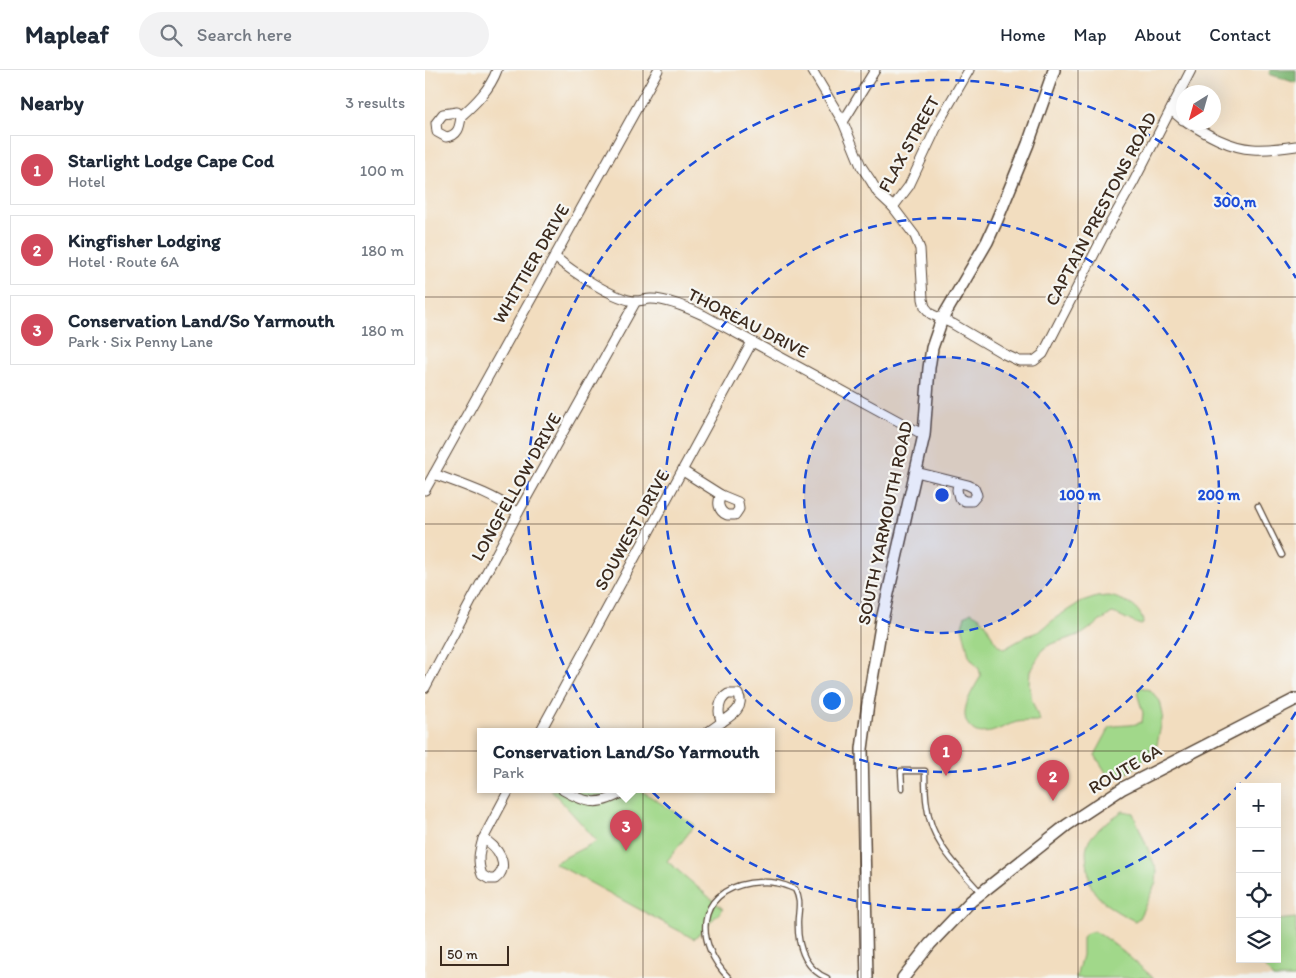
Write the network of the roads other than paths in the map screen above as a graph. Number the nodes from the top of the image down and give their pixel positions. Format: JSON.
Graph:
{"nodes":[{"id":1,"x":497,"y":70,"type":"edge"},
{"id":2,"x":658,"y":70,"type":"edge"},
{"id":3,"x":812,"y":70,"type":"edge"},
{"id":4,"x":875,"y":70,"type":"edge"},
{"id":5,"x":969,"y":70,"type":"edge"},
{"id":6,"x":1054,"y":70,"type":"edge"},
{"id":7,"x":1191,"y":70,"type":"edge"},
{"id":8,"x":1171,"y":110,"type":"junction"},
{"id":9,"x":1176,"y":114,"type":"edge"},
{"id":10,"x":461,"y":116,"type":"dead end"},
{"id":11,"x":843,"y":122,"type":"junction"},
{"id":12,"x":1200,"y":130,"type":"edge"},
{"id":13,"x":1296,"y":146,"type":"edge"},
{"id":14,"x":893,"y":207,"type":"junction"},
{"id":15,"x":555,"y":257,"type":"junction"},
{"id":16,"x":636,"y":301,"type":"junction"},
{"id":17,"x":942,"y":319,"type":"junction"},
{"id":18,"x":753,"y":342,"type":"junction"},
{"id":19,"x":924,"y":435,"type":"junction"},
{"id":20,"x":683,"y":471,"type":"junction"},
{"id":21,"x":916,"y":472,"type":"junction"},
{"id":22,"x":434,"y":474,"type":"junction"},
{"id":23,"x":958,"y":483,"type":"dead end"},
{"id":24,"x":425,"y":490,"type":"edge"},
{"id":25,"x":721,"y":495,"type":"dead end"},
{"id":26,"x":1258,"y":506,"type":"dead end"},
{"id":27,"x":518,"y":514,"type":"junction"},
{"id":28,"x":1282,"y":556,"type":"dead end"},
{"id":29,"x":425,"y":688,"type":"edge"},
{"id":30,"x":1296,"y":699,"type":"edge"},
{"id":31,"x":722,"y":722,"type":"dead end"},
{"id":32,"x":542,"y":728,"type":"edge"},
{"id":33,"x":714,"y":728,"type":"edge"},
{"id":34,"x":902,"y":788,"type":"dead end"},
{"id":35,"x":507,"y":793,"type":"edge"},
{"id":36,"x":569,"y":793,"type":"edge"},
{"id":37,"x":621,"y":793,"type":"edge"},
{"id":38,"x":483,"y":839,"type":"dead end"},
{"id":39,"x":981,"y":892,"type":"junction"},
{"id":40,"x":865,"y":977,"type":"edge"},
{"id":41,"x":729,"y":978,"type":"edge"},
{"id":42,"x":827,"y":978,"type":"edge"},
{"id":43,"x":903,"y":978,"type":"edge"}],
"edges":[{"from":1,"to":10,"type":"street"},
{"from":2,"to":15,"type":"street","name":"WHITTIER DRIVE"},
{"from":3,"to":11,"type":"street"},
{"from":4,"to":11,"type":"street"},
{"from":5,"to":14,"type":"street","name":"FLAX STREET"},
{"from":6,"to":17,"type":"main road","name":"SOUTH YARMOUTH ROAD"},
{"from":7,"to":8,"type":"street","name":"CAPTAIN PRESTONS ROAD"},
{"from":8,"to":9,"type":"street"},
{"from":8,"to":17,"type":"street","name":"CAPTAIN PRESTONS ROAD"},
{"from":11,"to":14,"type":"street"},
{"from":12,"to":13,"type":"street"},
{"from":14,"to":17,"type":"street"},
{"from":15,"to":16,"type":"street","name":"THOREAU DRIVE"},
{"from":15,"to":22,"type":"street","name":"WHITTIER DRIVE"},
{"from":16,"to":18,"type":"street","name":"THOREAU DRIVE"},
{"from":16,"to":27,"type":"street","name":"LONGFELLOW DRIVE"},
{"from":17,"to":19,"type":"main road","name":"SOUTH YARMOUTH ROAD"},
{"from":18,"to":19,"type":"street","name":"THOREAU DRIVE"},
{"from":18,"to":20,"type":"street","name":"SOUWEST DRIVE"},
{"from":19,"to":21,"type":"main road","name":"SOUTH YARMOUTH ROAD"},
{"from":20,"to":25,"type":"street"},
{"from":20,"to":32,"type":"street","name":"SOUWEST DRIVE"},
{"from":21,"to":23,"type":"street"},
{"from":21,"to":40,"type":"main road","name":"SOUTH YARMOUTH ROAD"},
{"from":22,"to":24,"type":"street","name":"WHITTIER DRIVE"},
{"from":22,"to":27,"type":"street"},
{"from":26,"to":28,"type":"lane"},
{"from":27,"to":29,"type":"street","name":"LONGFELLOW DRIVE"},
{"from":30,"to":39,"type":"main road","name":"ROUTE 6A"},
{"from":31,"to":33,"type":"street"},
{"from":34,"to":39,"type":"lane"},
{"from":35,"to":38,"type":"street"},
{"from":36,"to":37,"type":"street"},
{"from":39,"to":43,"type":"main road","name":"ROUTE 6A"},
{"from":41,"to":42,"type":"lane"}]}
